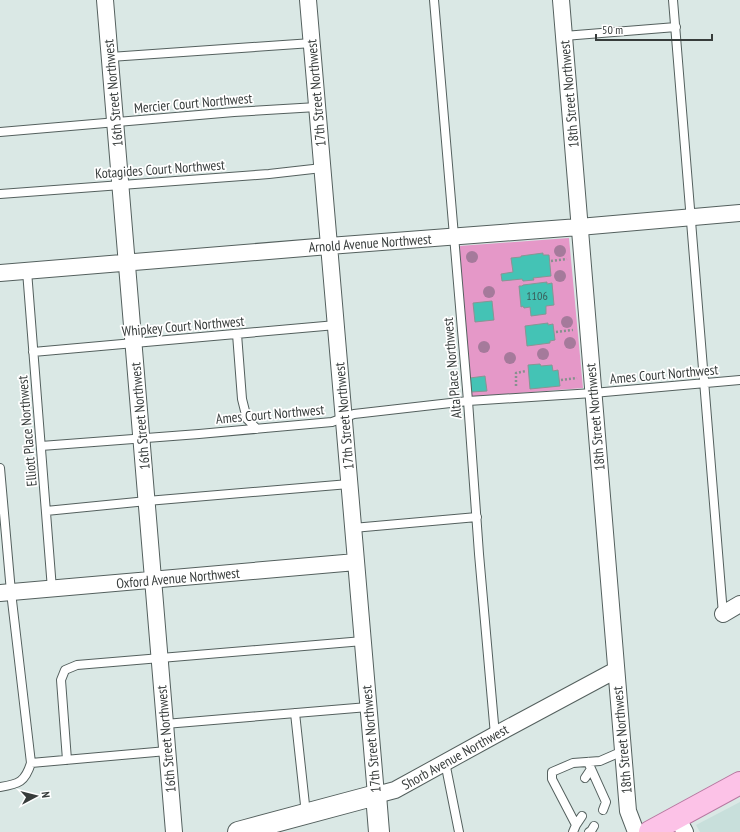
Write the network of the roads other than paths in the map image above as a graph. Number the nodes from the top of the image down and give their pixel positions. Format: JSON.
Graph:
{"nodes":[{"id":1,"x":105,"y":0,"type":"edge"},
{"id":2,"x":308,"y":0,"type":"edge"},
{"id":3,"x":434,"y":0,"type":"edge"},
{"id":4,"x":561,"y":0,"type":"edge"},
{"id":5,"x":673,"y":0,"type":"edge"},
{"id":6,"x":676,"y":27,"type":"junction"},
{"id":7,"x":564,"y":36,"type":"junction"},
{"id":8,"x":312,"y":43,"type":"junction"},
{"id":9,"x":110,"y":57,"type":"junction"},
{"id":10,"x":317,"y":107,"type":"junction"},
{"id":11,"x":115,"y":123,"type":"junction"},
{"id":12,"x":0,"y":132,"type":"edge"},
{"id":13,"x":322,"y":168,"type":"junction"},
{"id":14,"x":120,"y":185,"type":"junction"},
{"id":15,"x":0,"y":194,"type":"edge"},
{"id":16,"x":740,"y":213,"type":"edge"},
{"id":17,"x":692,"y":217,"type":"junction"},
{"id":18,"x":579,"y":227,"type":"junction"},
{"id":19,"x":454,"y":237,"type":"junction"},
{"id":20,"x":329,"y":246,"type":"junction"},
{"id":21,"x":127,"y":263,"type":"junction"},
{"id":22,"x":27,"y":271,"type":"junction"},
{"id":23,"x":0,"y":273,"type":"edge"},
{"id":24,"x":336,"y":325,"type":"junction"},
{"id":25,"x":237,"y":334,"type":"junction"},
{"id":26,"x":134,"y":343,"type":"junction"},
{"id":27,"x":33,"y":352,"type":"junction"},
{"id":28,"x":740,"y":380,"type":"edge"},
{"id":29,"x":704,"y":383,"type":"junction"},
{"id":30,"x":593,"y":393,"type":"junction"},
{"id":31,"x":468,"y":401,"type":"junction"},
{"id":32,"x":344,"y":418,"type":"junction"},
{"id":33,"x":257,"y":429,"type":"junction"},
{"id":34,"x":141,"y":438,"type":"junction"},
{"id":35,"x":41,"y":446,"type":"junction"},
{"id":36,"x":0,"y":468,"type":"edge"},
{"id":37,"x":349,"y":484,"type":"junction"},
{"id":38,"x":147,"y":501,"type":"junction"},
{"id":39,"x":46,"y":511,"type":"junction"},
{"id":40,"x":476,"y":517,"type":"junction"},
{"id":41,"x":353,"y":528,"type":"junction"},
{"id":42,"x":356,"y":562,"type":"junction"},
{"id":43,"x":153,"y":580,"type":"junction"},
{"id":44,"x":52,"y":589,"type":"junction"},
{"id":45,"x":5,"y":592,"type":"edge"},
{"id":46,"x":740,"y":604,"type":"edge"},
{"id":47,"x":723,"y":614,"type":"joint"},
{"id":48,"x":363,"y":641,"type":"junction"},
{"id":49,"x":160,"y":658,"type":"junction"},
{"id":50,"x":616,"y":670,"type":"junction"},
{"id":51,"x":368,"y":707,"type":"junction"},
{"id":52,"x":295,"y":713,"type":"junction"},
{"id":53,"x":165,"y":724,"type":"junction"},
{"id":54,"x":495,"y":735,"type":"junction"},
{"id":55,"x":168,"y":751,"type":"junction"},
{"id":56,"x":623,"y":751,"type":"junction"},
{"id":57,"x":67,"y":760,"type":"junction"},
{"id":58,"x":445,"y":762,"type":"junction"},
{"id":59,"x":30,"y":763,"type":"junction"},
{"id":60,"x":589,"y":766,"type":"junction"},
{"id":61,"x":585,"y":778,"type":"dead end"},
{"id":62,"x":740,"y":783,"type":"edge"},
{"id":63,"x":0,"y":787,"type":"edge"},
{"id":64,"x":600,"y":789,"type":"junction"},
{"id":65,"x":376,"y":795,"type":"junction"},
{"id":66,"x":595,"y":796,"type":"dead end"},
{"id":67,"x":572,"y":797,"type":"dead end"},
{"id":68,"x":566,"y":806,"type":"junction"},
{"id":69,"x":603,"y":810,"type":"dead end"},
{"id":70,"x":306,"y":814,"type":"junction"},
{"id":71,"x":582,"y":816,"type":"dead end"},
{"id":72,"x":681,"y":825,"type":"edge"},
{"id":73,"x":574,"y":829,"type":"edge"},
{"id":74,"x":174,"y":832,"type":"edge"},
{"id":75,"x":238,"y":832,"type":"edge"},
{"id":76,"x":379,"y":832,"type":"edge"},
{"id":77,"x":459,"y":832,"type":"edge"},
{"id":78,"x":636,"y":832,"type":"edge"},
{"id":79,"x":650,"y":832,"type":"edge"}],
"edges":[{"from":1,"to":9,"type":"street","name":"16th Street Northwest"},
{"from":2,"to":8,"type":"street","name":"17th Street Northwest"},
{"from":3,"to":19,"type":"lane","name":"Alta Place Northwest"},
{"from":4,"to":7,"type":"street","name":"18th Street Northwest"},
{"from":5,"to":6,"type":"lane"},
{"from":6,"to":7,"type":"lane"},
{"from":6,"to":17,"type":"lane"},
{"from":7,"to":18,"type":"street","name":"18th Street Northwest"},
{"from":8,"to":9,"type":"lane"},
{"from":8,"to":10,"type":"street","name":"17th Street Northwest"},
{"from":9,"to":11,"type":"street","name":"16th Street Northwest"},
{"from":10,"to":11,"type":"lane","name":"Mercier Court Northwest"},
{"from":10,"to":13,"type":"street","name":"17th Street Northwest"},
{"from":11,"to":12,"type":"lane","name":"Mercier Court Northwest"},
{"from":11,"to":14,"type":"street","name":"16th Street Northwest"},
{"from":13,"to":14,"type":"lane","name":"Kotagides Court Northwest"},
{"from":13,"to":20,"type":"street","name":"17th Street Northwest"},
{"from":14,"to":15,"type":"lane","name":"Kotagides Court Northwest"},
{"from":14,"to":21,"type":"street","name":"16th Street Northwest"},
{"from":16,"to":17,"type":"street","name":"Arnold Avenue Northwest"},
{"from":17,"to":18,"type":"street","name":"Arnold Avenue Northwest"},
{"from":17,"to":29,"type":"lane"},
{"from":18,"to":19,"type":"street","name":"Arnold Avenue Northwest"},
{"from":18,"to":30,"type":"street","name":"18th Street Northwest"},
{"from":19,"to":20,"type":"street","name":"Arnold Avenue Northwest"},
{"from":19,"to":31,"type":"lane","name":"Alta Place Northwest"},
{"from":20,"to":21,"type":"street","name":"Arnold Avenue Northwest"},
{"from":20,"to":24,"type":"street","name":"17th Street Northwest"},
{"from":21,"to":22,"type":"street","name":"Arnold Avenue Northwest"},
{"from":21,"to":26,"type":"street","name":"16th Street Northwest"},
{"from":22,"to":23,"type":"street","name":"Arnold Avenue Northwest"},
{"from":22,"to":27,"type":"lane","name":"Elliott Place Northwest"},
{"from":24,"to":25,"type":"lane","name":"Whipkey Court Northwest"},
{"from":24,"to":32,"type":"street","name":"17th Street Northwest"},
{"from":25,"to":26,"type":"lane","name":"Whipkey Court Northwest"},
{"from":25,"to":33,"type":"lane"},
{"from":26,"to":27,"type":"lane","name":"Whipkey Court Northwest"},
{"from":26,"to":34,"type":"street","name":"16th Street Northwest"},
{"from":27,"to":35,"type":"lane","name":"Elliott Place Northwest"},
{"from":28,"to":29,"type":"lane","name":"Ames Court Northwest"},
{"from":29,"to":30,"type":"lane","name":"Ames Court Northwest"},
{"from":29,"to":47,"type":"lane"},
{"from":30,"to":31,"type":"lane","name":"Ames Court Northwest"},
{"from":30,"to":50,"type":"street","name":"18th Street Northwest"},
{"from":31,"to":32,"type":"lane","name":"Ames Court Northwest"},
{"from":31,"to":40,"type":"lane","name":"Alta Place Northwest"},
{"from":32,"to":33,"type":"lane","name":"Ames Court Northwest"},
{"from":32,"to":37,"type":"street","name":"17th Street Northwest"},
{"from":33,"to":34,"type":"lane","name":"Ames Court Northwest"},
{"from":34,"to":35,"type":"lane","name":"Ames Court Northwest"},
{"from":34,"to":38,"type":"street","name":"16th Street Northwest"},
{"from":35,"to":39,"type":"lane","name":"Elliott Place Northwest"},
{"from":36,"to":45,"type":"lane"},
{"from":37,"to":38,"type":"lane"},
{"from":37,"to":41,"type":"street","name":"17th Street Northwest"},
{"from":38,"to":39,"type":"lane"},
{"from":38,"to":43,"type":"street","name":"16th Street Northwest"},
{"from":39,"to":44,"type":"lane","name":"Elliott Place Northwest"},
{"from":40,"to":41,"type":"lane"},
{"from":40,"to":54,"type":"lane","name":"Alta Place Northwest"},
{"from":41,"to":42,"type":"street","name":"17th Street Northwest"},
{"from":42,"to":43,"type":"street","name":"Oxford Avenue Northwest"},
{"from":42,"to":48,"type":"street","name":"17th Street Northwest"},
{"from":43,"to":44,"type":"street","name":"Oxford Avenue Northwest"},
{"from":43,"to":49,"type":"street","name":"16th Street Northwest"},
{"from":44,"to":45,"type":"street","name":"Oxford Avenue Northwest"},
{"from":45,"to":59,"type":"lane"},
{"from":46,"to":47,"type":"street"},
{"from":48,"to":49,"type":"lane"},
{"from":48,"to":51,"type":"street","name":"17th Street Northwest"},
{"from":49,"to":53,"type":"street","name":"16th Street Northwest"},
{"from":49,"to":57,"type":"lane"},
{"from":50,"to":54,"type":"street","name":"Shorb Avenue Northwest"},
{"from":50,"to":56,"type":"street","name":"18th Street Northwest"},
{"from":51,"to":52,"type":"lane"},
{"from":51,"to":65,"type":"street","name":"17th Street Northwest"},
{"from":52,"to":53,"type":"lane"},
{"from":52,"to":70,"type":"lane"},
{"from":53,"to":55,"type":"street","name":"16th Street Northwest"},
{"from":54,"to":58,"type":"street","name":"Shorb Avenue Northwest"},
{"from":55,"to":57,"type":"lane"},
{"from":55,"to":74,"type":"street","name":"16th Street Northwest"},
{"from":56,"to":60,"type":"lane"},
{"from":56,"to":78,"type":"street","name":"18th Street Northwest"},
{"from":57,"to":59,"type":"lane"},
{"from":58,"to":65,"type":"street","name":"Shorb Avenue Northwest"},
{"from":58,"to":77,"type":"lane"},
{"from":59,"to":63,"type":"lane"},
{"from":60,"to":61,"type":"lane"},
{"from":60,"to":64,"type":"lane"},
{"from":60,"to":68,"type":"lane"},
{"from":62,"to":72,"type":"main road"},
{"from":64,"to":66,"type":"lane"},
{"from":64,"to":69,"type":"lane"},
{"from":65,"to":70,"type":"street","name":"Shorb Avenue Northwest"},
{"from":65,"to":76,"type":"street","name":"17th Street Northwest"},
{"from":67,"to":68,"type":"lane"},
{"from":68,"to":73,"type":"lane"},
{"from":70,"to":75,"type":"street","name":"Shorb Avenue Northwest"},
{"from":71,"to":73,"type":"lane"},
{"from":72,"to":79,"type":"main road"}]}
